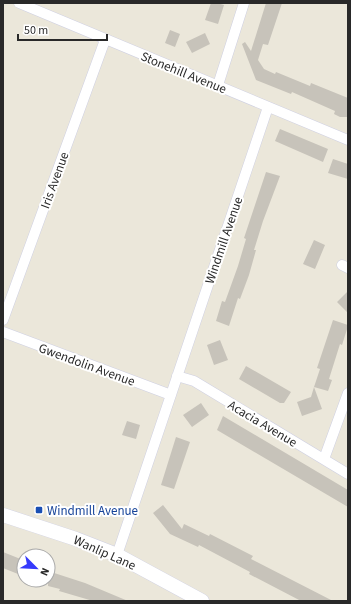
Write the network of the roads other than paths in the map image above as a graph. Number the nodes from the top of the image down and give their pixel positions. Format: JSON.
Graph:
{"nodes":[{"id":1,"x":19,"y":3,"type":"edge"},
{"id":2,"x":244,"y":3,"type":"edge"},
{"id":3,"x":105,"y":40,"type":"junction"},
{"id":4,"x":218,"y":85,"type":"junction"},
{"id":5,"x":268,"y":106,"type":"junction"},
{"id":6,"x":348,"y":140,"type":"edge"},
{"id":7,"x":3,"y":320,"type":"edge"},
{"id":8,"x":3,"y":332,"type":"edge"},
{"id":9,"x":177,"y":376,"type":"junction"},
{"id":10,"x":348,"y":393,"type":"edge"},
{"id":11,"x":171,"y":395,"type":"junction"},
{"id":12,"x":324,"y":459,"type":"junction"},
{"id":13,"x":348,"y":474,"type":"edge"},
{"id":14,"x":3,"y":515,"type":"edge"},
{"id":15,"x":116,"y":555,"type":"junction"},
{"id":16,"x":202,"y":601,"type":"edge"}],
"edges":[{"from":1,"to":3,"type":"street","name":"Stonehill Avenue"},
{"from":2,"to":4,"type":"street"},
{"from":3,"to":4,"type":"street","name":"Stonehill Avenue"},
{"from":3,"to":7,"type":"street","name":"Iris Avenue"},
{"from":4,"to":5,"type":"street","name":"Stonehill Avenue"},
{"from":5,"to":6,"type":"street","name":"Stonehill Avenue"},
{"from":5,"to":9,"type":"street","name":"Windmill Avenue"},
{"from":8,"to":11,"type":"street","name":"Gwendolin Avenue"},
{"from":9,"to":11,"type":"street","name":"Windmill Avenue"},
{"from":9,"to":12,"type":"street","name":"Acacia Avenue"},
{"from":10,"to":12,"type":"street"},
{"from":11,"to":15,"type":"street","name":"Windmill Avenue"},
{"from":12,"to":13,"type":"street","name":"Acacia Avenue"},
{"from":14,"to":15,"type":"street","name":"Wanlip Lane"},
{"from":15,"to":16,"type":"street","name":"Wanlip Lane"}]}
